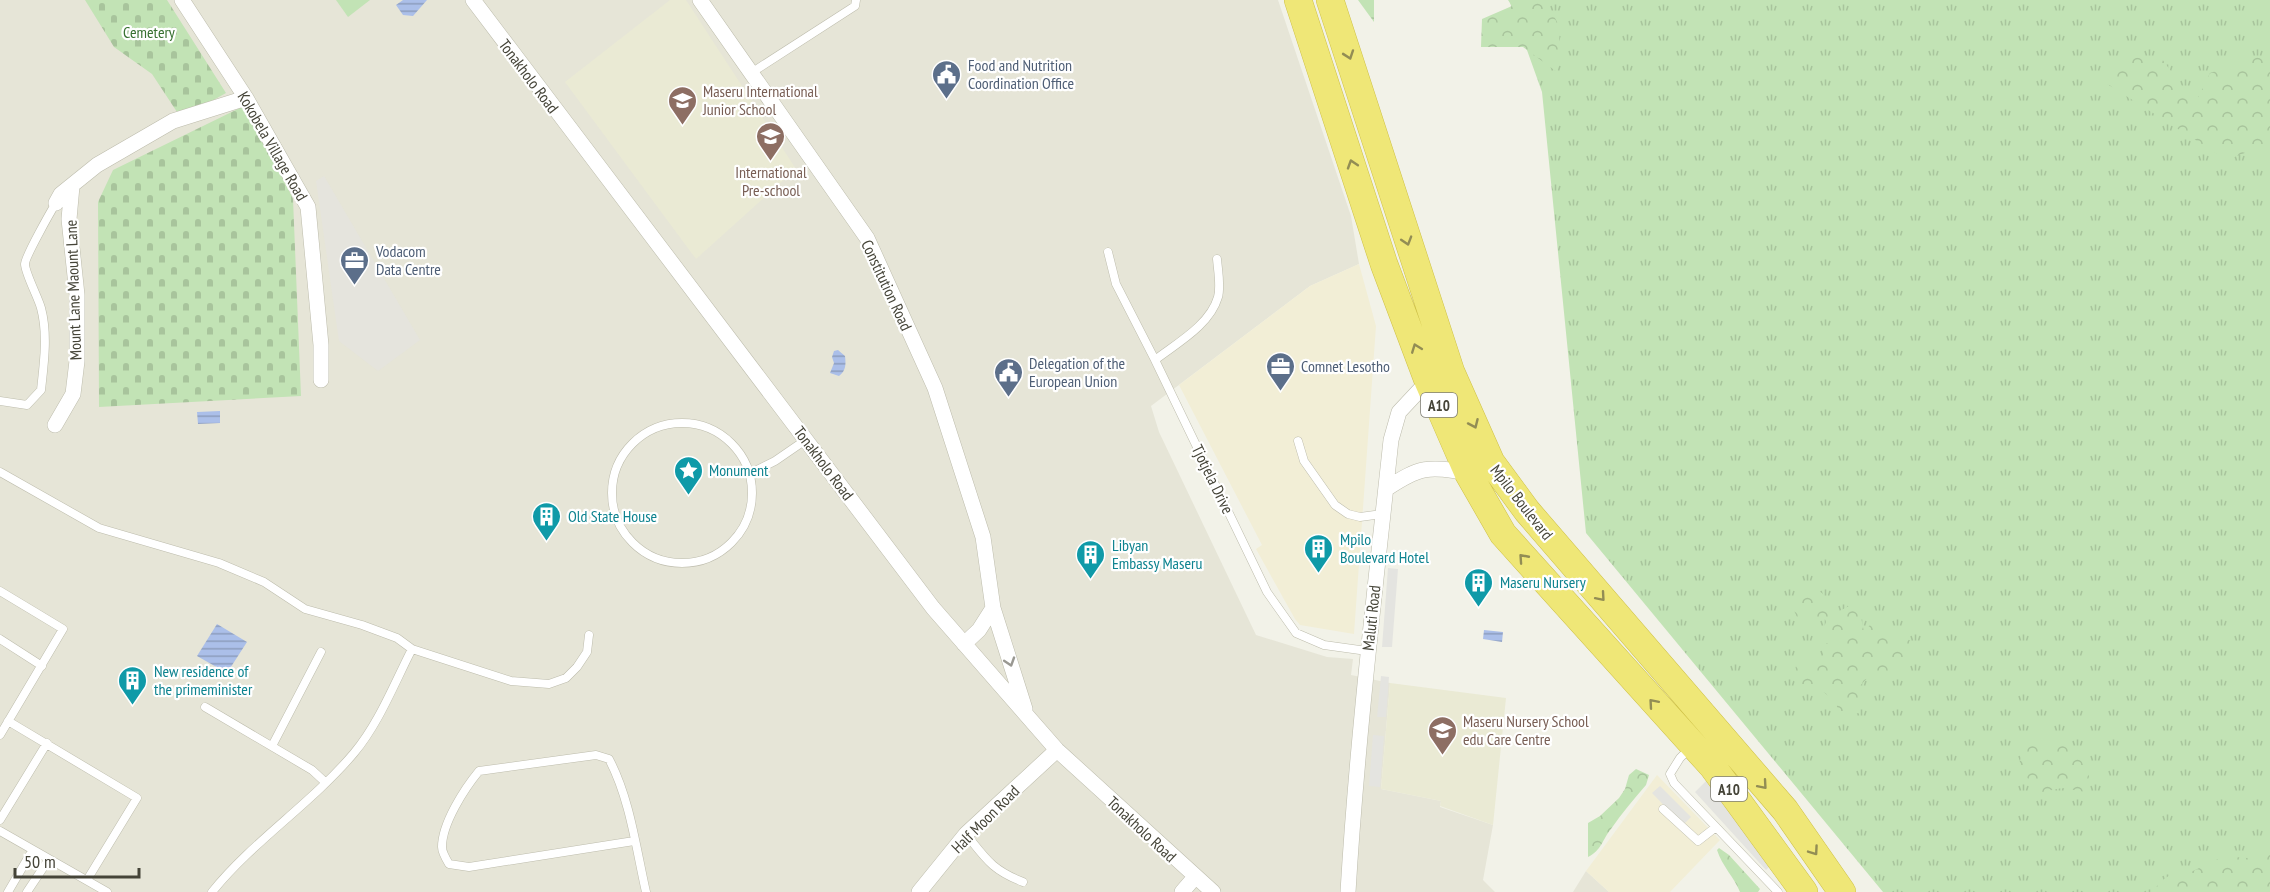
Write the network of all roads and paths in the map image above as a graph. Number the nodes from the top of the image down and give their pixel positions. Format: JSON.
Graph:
{"nodes":[{"id":1,"x":182,"y":0,"type":"edge"},
{"id":2,"x":473,"y":0,"type":"edge"},
{"id":3,"x":856,"y":0,"type":"edge"},
{"id":4,"x":1298,"y":0,"type":"edge"},
{"id":5,"x":1330,"y":0,"type":"edge"},
{"id":6,"x":703,"y":1,"type":"edge"},
{"id":7,"x":751,"y":73,"type":"junction"},
{"id":8,"x":246,"y":98,"type":"junction"},
{"id":9,"x":72,"y":186,"type":"junction"},
{"id":10,"x":56,"y":203,"type":"joint"},
{"id":11,"x":1108,"y":252,"type":"dead end"},
{"id":12,"x":1217,"y":260,"type":"dead end"},
{"id":13,"x":1155,"y":360,"type":"junction"},
{"id":14,"x":1439,"y":377,"type":"junction"},
{"id":15,"x":321,"y":380,"type":"dead end"},
{"id":16,"x":0,"y":401,"type":"edge"},
{"id":17,"x":55,"y":425,"type":"dead end"},
{"id":18,"x":807,"y":439,"type":"junction"},
{"id":19,"x":1298,"y":441,"type":"dead end"},
{"id":20,"x":0,"y":472,"type":"edge"},
{"id":21,"x":1468,"y":473,"type":"junction"},
{"id":22,"x":750,"y":474,"type":"junction"},
{"id":23,"x":1386,"y":489,"type":"junction"},
{"id":24,"x":1382,"y":514,"type":"junction"},
{"id":25,"x":0,"y":591,"type":"edge"},
{"id":26,"x":993,"y":608,"type":"junction"},
{"id":27,"x":590,"y":635,"type":"dead end"},
{"id":28,"x":0,"y":639,"type":"edge"},
{"id":29,"x":964,"y":644,"type":"junction"},
{"id":30,"x":412,"y":649,"type":"junction"},
{"id":31,"x":1367,"y":651,"type":"junction"},
{"id":32,"x":321,"y":652,"type":"dead end"},
{"id":33,"x":42,"y":666,"type":"junction"},
{"id":34,"x":204,"y":707,"type":"dead end"},
{"id":35,"x":1028,"y":716,"type":"junction"},
{"id":36,"x":8,"y":721,"type":"junction"},
{"id":37,"x":0,"y":735,"type":"edge"},
{"id":38,"x":1704,"y":737,"type":"junction"},
{"id":39,"x":47,"y":743,"type":"junction"},
{"id":40,"x":272,"y":746,"type":"junction"},
{"id":41,"x":1057,"y":750,"type":"junction"},
{"id":42,"x":325,"y":782,"type":"junction"},
{"id":43,"x":1663,"y":809,"type":"dead end"},
{"id":44,"x":0,"y":820,"type":"edge"},
{"id":45,"x":1716,"y":827,"type":"junction"},
{"id":46,"x":0,"y":831,"type":"edge"},
{"id":47,"x":966,"y":834,"type":"junction"},
{"id":48,"x":634,"y":841,"type":"junction"},
{"id":49,"x":32,"y":851,"type":"junction"},
{"id":50,"x":49,"y":859,"type":"junction"},
{"id":51,"x":1195,"y":877,"type":"junction"},
{"id":52,"x":87,"y":880,"type":"junction"},
{"id":53,"x":1023,"y":882,"type":"dead end"},
{"id":54,"x":8,"y":892,"type":"edge"},
{"id":55,"x":27,"y":892,"type":"edge"},
{"id":56,"x":107,"y":892,"type":"edge"},
{"id":57,"x":212,"y":892,"type":"edge"},
{"id":58,"x":646,"y":892,"type":"edge"},
{"id":59,"x":919,"y":892,"type":"edge"},
{"id":60,"x":1182,"y":892,"type":"edge"},
{"id":61,"x":1213,"y":892,"type":"edge"},
{"id":62,"x":1348,"y":892,"type":"edge"},
{"id":63,"x":1778,"y":892,"type":"edge"},
{"id":64,"x":1803,"y":892,"type":"edge"},
{"id":65,"x":1842,"y":892,"type":"edge"}],
"edges":[{"from":1,"to":8,"type":"street","name":"Kokobela Village Road"},
{"from":2,"to":18,"type":"street","name":"Tonakholo Road"},
{"from":3,"to":7,"type":"lane"},
{"from":14,"to":4,"type":"highway","name":"Mpilo Boulevard","number":"A10","one_way":true},
{"from":5,"to":14,"type":"highway","name":"Mpilo Boulevard","number":"A10","one_way":true},
{"from":6,"to":7,"type":"street","name":"Constitution Road"},
{"from":7,"to":26,"type":"street","name":"Constitution Road"},
{"from":8,"to":9,"type":"street"},
{"from":8,"to":15,"type":"street","name":"Kokobela Village Road"},
{"from":9,"to":10,"type":"street"},
{"from":9,"to":17,"type":"street","name":"Mount Lane Maount Lane"},
{"from":10,"to":16,"type":"lane"},
{"from":11,"to":13,"type":"lane","name":"Tjotjela Drive"},
{"from":12,"to":13,"type":"lane"},
{"from":13,"to":31,"type":"lane","name":"Tjotjela Drive"},
{"from":14,"to":21,"type":"highway","name":"Mpilo Boulevard","number":"A10"},
{"from":14,"to":23,"type":"street","name":"Maluti Road"},
{"from":14,"to":38,"type":"highway","name":"Mpilo Boulevard","number":"A10","one_way":true},
{"from":18,"to":22,"type":"lane"},
{"from":18,"to":29,"type":"street","name":"Tonakholo Road"},
{"from":19,"to":24,"type":"lane"},
{"from":20,"to":30,"type":"lane"},
{"from":21,"to":23,"type":"street"},
{"from":38,"to":21,"type":"highway","name":"Mpilo Boulevard","number":"A10","one_way":true},
{"from":22,"to":22,"type":"lane"},
{"from":23,"to":24,"type":"street","name":"Maluti Road"},
{"from":24,"to":31,"type":"street","name":"Maluti Road"},
{"from":25,"to":33,"type":"lane"},
{"from":26,"to":29,"type":"street"},
{"from":26,"to":35,"type":"street","name":"Constitution Road","one_way":true},
{"from":27,"to":30,"type":"lane"},
{"from":28,"to":33,"type":"lane"},
{"from":29,"to":35,"type":"street","name":"Tonakholo Road"},
{"from":30,"to":42,"type":"lane"},
{"from":31,"to":62,"type":"street","name":"Maluti Road"},
{"from":32,"to":40,"type":"lane"},
{"from":33,"to":36,"type":"lane"},
{"from":34,"to":40,"type":"lane"},
{"from":35,"to":41,"type":"street","name":"Tonakholo Road"},
{"from":36,"to":37,"type":"lane"},
{"from":36,"to":39,"type":"lane"},
{"from":38,"to":45,"type":"lane"},
{"from":38,"to":64,"type":"highway","name":"Mpilo Boulevard","number":"A10"},
{"from":38,"to":65,"type":"highway","name":"Mpilo Boulevard","number":"A10","one_way":true},
{"from":39,"to":44,"type":"lane"},
{"from":39,"to":52,"type":"lane"},
{"from":40,"to":42,"type":"lane"},
{"from":41,"to":47,"type":"street","name":"Half Moon Road"},
{"from":41,"to":51,"type":"street","name":"Tonakholo Road"},
{"from":42,"to":57,"type":"lane"},
{"from":43,"to":45,"type":"lane"},
{"from":45,"to":63,"type":"lane"},
{"from":46,"to":49,"type":"lane"},
{"from":47,"to":53,"type":"lane"},
{"from":47,"to":59,"type":"street","name":"Half Moon Road"},
{"from":48,"to":48,"type":"lane"},
{"from":48,"to":58,"type":"lane"},
{"from":49,"to":50,"type":"lane"},
{"from":49,"to":54,"type":"lane"},
{"from":50,"to":52,"type":"lane"},
{"from":50,"to":55,"type":"lane"},
{"from":51,"to":60,"type":"street"},
{"from":51,"to":61,"type":"street","name":"Tonakholo Road"},
{"from":52,"to":56,"type":"lane"}]}
